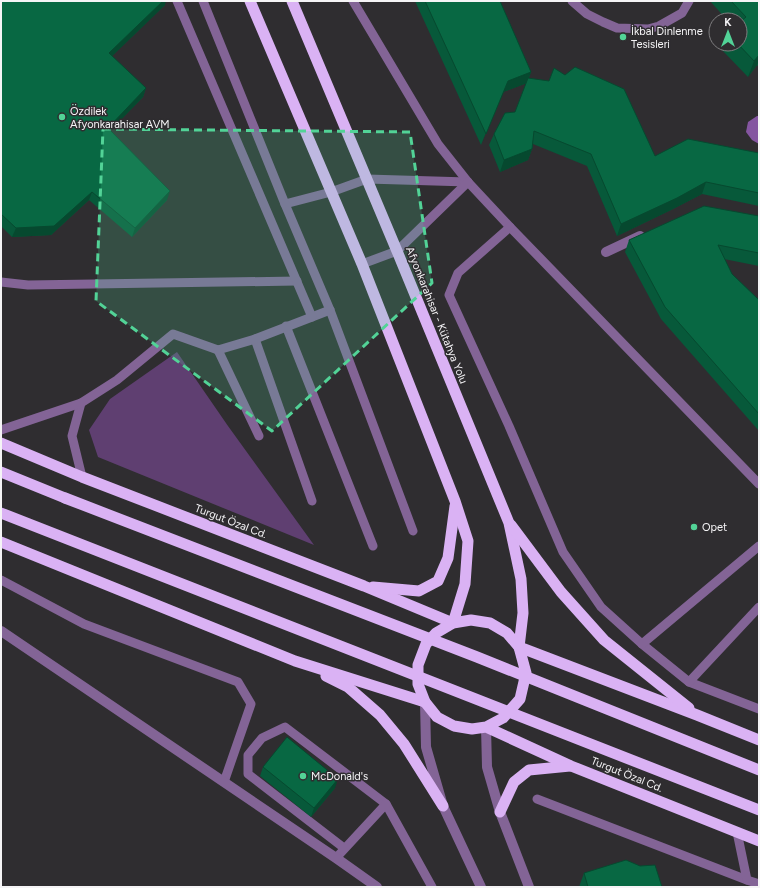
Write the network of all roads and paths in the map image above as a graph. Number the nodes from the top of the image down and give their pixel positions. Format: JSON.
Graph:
{"nodes":[{"id":1,"x":177,"y":1,"type":"edge"},
{"id":2,"x":203,"y":1,"type":"edge"},
{"id":3,"x":250,"y":1,"type":"edge"},
{"id":4,"x":292,"y":1,"type":"edge"},
{"id":5,"x":353,"y":1,"type":"edge"},
{"id":6,"x":572,"y":1,"type":"edge"},
{"id":7,"x":689,"y":1,"type":"edge"},
{"id":8,"x":367,"y":179,"type":"junction"},
{"id":9,"x":468,"y":182,"type":"junction"},
{"id":10,"x":331,"y":192,"type":"junction"},
{"id":11,"x":285,"y":204,"type":"junction"},
{"id":12,"x":510,"y":227,"type":"junction"},
{"id":13,"x":648,"y":232,"type":"edge"},
{"id":14,"x":397,"y":251,"type":"junction"},
{"id":15,"x":606,"y":252,"type":"dead end"},
{"id":16,"x":362,"y":264,"type":"junction"},
{"id":17,"x":296,"y":281,"type":"junction"},
{"id":18,"x":1,"y":282,"type":"edge"},
{"id":19,"x":330,"y":310,"type":"junction"},
{"id":20,"x":312,"y":317,"type":"junction"},
{"id":21,"x":286,"y":326,"type":"junction"},
{"id":22,"x":255,"y":339,"type":"junction"},
{"id":23,"x":218,"y":350,"type":"junction"},
{"id":24,"x":81,"y":403,"type":"junction"},
{"id":25,"x":1,"y":430,"type":"edge"},
{"id":26,"x":259,"y":436,"type":"dead end"},
{"id":27,"x":1,"y":443,"type":"edge"},
{"id":28,"x":1,"y":472,"type":"edge"},
{"id":29,"x":82,"y":477,"type":"junction"},
{"id":30,"x":759,"y":484,"type":"edge"},
{"id":31,"x":312,"y":501,"type":"dead end"},
{"id":32,"x":455,"y":502,"type":"junction"},
{"id":33,"x":1,"y":513,"type":"edge"},
{"id":34,"x":509,"y":523,"type":"junction"},
{"id":35,"x":413,"y":531,"type":"dead end"},
{"id":36,"x":1,"y":542,"type":"edge"},
{"id":37,"x":373,"y":546,"type":"dead end"},
{"id":38,"x":759,"y":546,"type":"edge"},
{"id":39,"x":1,"y":580,"type":"edge"},
{"id":40,"x":364,"y":586,"type":"junction"},
{"id":41,"x":759,"y":607,"type":"edge"},
{"id":42,"x":755,"y":618,"type":"edge"},
{"id":43,"x":453,"y":623,"type":"junction"},
{"id":44,"x":1,"y":631,"type":"edge"},
{"id":45,"x":642,"y":644,"type":"junction"},
{"id":46,"x":519,"y":647,"type":"junction"},
{"id":47,"x":295,"y":661,"type":"junction"},
{"id":48,"x":689,"y":682,"type":"junction"},
{"id":49,"x":425,"y":702,"type":"junction"},
{"id":50,"x":759,"y":709,"type":"edge"},
{"id":51,"x":697,"y":715,"type":"junction"},
{"id":52,"x":486,"y":726,"type":"junction"},
{"id":53,"x":759,"y":740,"type":"edge"},
{"id":54,"x":571,"y":766,"type":"junction"},
{"id":55,"x":759,"y":770,"type":"edge"},
{"id":56,"x":224,"y":782,"type":"junction"},
{"id":57,"x":537,"y":799,"type":"dead end"},
{"id":58,"x":386,"y":804,"type":"junction"},
{"id":59,"x":443,"y":806,"type":"junction"},
{"id":60,"x":759,"y":810,"type":"edge"},
{"id":61,"x":500,"y":812,"type":"junction"},
{"id":62,"x":737,"y":832,"type":"junction"},
{"id":63,"x":759,"y":841,"type":"edge"},
{"id":64,"x":344,"y":848,"type":"junction"},
{"id":65,"x":336,"y":858,"type":"junction"},
{"id":66,"x":747,"y":880,"type":"junction"},
{"id":67,"x":759,"y":884,"type":"edge"},
{"id":68,"x":377,"y":887,"type":"edge"},
{"id":69,"x":432,"y":887,"type":"edge"},
{"id":70,"x":481,"y":887,"type":"edge"},
{"id":71,"x":529,"y":887,"type":"edge"}],
"edges":[{"from":1,"to":17,"type":"lane"},
{"from":2,"to":11,"type":"lane"},
{"from":3,"to":10,"type":"highway"},
{"from":4,"to":8,"type":"highway","name":"Afyonkarahisar - Kütahya Yolu"},
{"from":5,"to":9,"type":"lane"},
{"from":6,"to":7,"type":"lane"},
{"from":8,"to":9,"type":"lane"},
{"from":8,"to":10,"type":"lane"},
{"from":8,"to":14,"type":"highway","name":"Afyonkarahisar - Kütahya Yolu"},
{"from":9,"to":12,"type":"lane"},
{"from":9,"to":14,"type":"lane"},
{"from":10,"to":11,"type":"lane"},
{"from":10,"to":16,"type":"highway"},
{"from":11,"to":19,"type":"lane"},
{"from":12,"to":30,"type":"lane"},
{"from":12,"to":45,"type":"lane"},
{"from":13,"to":15,"type":"street"},
{"from":14,"to":16,"type":"lane"},
{"from":14,"to":34,"type":"highway","name":"Afyonkarahisar - Kütahya Yolu"},
{"from":16,"to":32,"type":"highway"},
{"from":17,"to":18,"type":"lane"},
{"from":17,"to":20,"type":"lane"},
{"from":19,"to":20,"type":"lane"},
{"from":19,"to":35,"type":"lane"},
{"from":20,"to":21,"type":"lane"},
{"from":21,"to":22,"type":"lane"},
{"from":21,"to":37,"type":"lane"},
{"from":22,"to":23,"type":"lane"},
{"from":22,"to":31,"type":"lane"},
{"from":23,"to":24,"type":"lane"},
{"from":23,"to":26,"type":"lane"},
{"from":24,"to":25,"type":"lane"},
{"from":24,"to":29,"type":"lane"},
{"from":27,"to":29,"type":"highway","name":"Turgut Özal Cd."},
{"from":28,"to":55,"type":"highway","bridge":true},
{"from":29,"to":40,"type":"highway","name":"Turgut Özal Cd."},
{"from":32,"to":40,"type":"highway"},
{"from":32,"to":43,"type":"highway"},
{"from":33,"to":60,"type":"highway","bridge":true},
{"from":34,"to":46,"type":"highway","name":"Afyonkarahisar - Kütahya Yolu"},
{"from":34,"to":51,"type":"highway"},
{"from":36,"to":47,"type":"highway"},
{"from":38,"to":45,"type":"lane"},
{"from":39,"to":56,"type":"lane"},
{"from":40,"to":43,"type":"highway","name":"Turgut Özal Cd."},
{"from":41,"to":42,"type":"lane"},
{"from":42,"to":48,"type":"lane"},
{"from":43,"to":46,"type":"highway"},
{"from":43,"to":49,"type":"highway"},
{"from":44,"to":56,"type":"street"},
{"from":45,"to":48,"type":"lane"},
{"from":46,"to":51,"type":"highway"},
{"from":46,"to":52,"type":"highway"},
{"from":47,"to":49,"type":"highway"},
{"from":47,"to":59,"type":"highway"},
{"from":48,"to":50,"type":"lane"},
{"from":49,"to":52,"type":"highway"},
{"from":49,"to":59,"type":"street"},
{"from":51,"to":53,"type":"highway"},
{"from":52,"to":54,"type":"highway","name":"Turgut Özal Cd."},
{"from":52,"to":61,"type":"street"},
{"from":54,"to":61,"type":"highway"},
{"from":54,"to":62,"type":"highway","name":"Turgut Özal Cd."},
{"from":56,"to":65,"type":"street"},
{"from":57,"to":66,"type":"lane"},
{"from":58,"to":64,"type":"lane"},
{"from":58,"to":64,"type":"lane"},
{"from":58,"to":69,"type":"lane"},
{"from":59,"to":70,"type":"street"},
{"from":61,"to":71,"type":"street"},
{"from":62,"to":63,"type":"highway","name":"Turgut Özal Cd."},
{"from":62,"to":66,"type":"lane"},
{"from":64,"to":65,"type":"lane"},
{"from":65,"to":68,"type":"street"},
{"from":66,"to":67,"type":"lane"}]}
